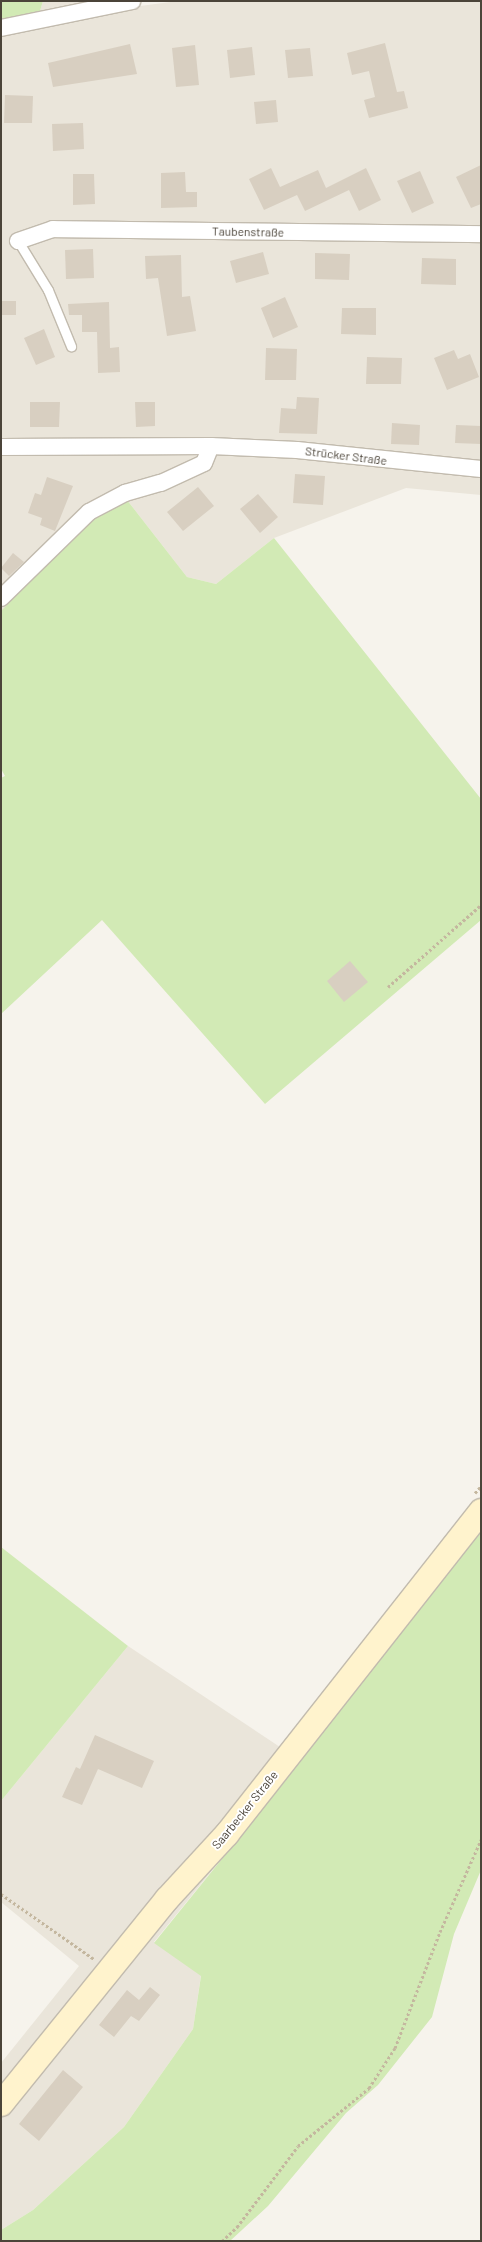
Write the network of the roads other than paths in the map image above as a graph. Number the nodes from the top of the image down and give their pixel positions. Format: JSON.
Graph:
{"nodes":[{"id":1,"x":132,"y":1,"type":"edge"},
{"id":2,"x":1,"y":28,"type":"edge"},
{"id":3,"x":481,"y":234,"type":"edge"},
{"id":4,"x":18,"y":241,"type":"joint"},
{"id":5,"x":71,"y":346,"type":"dead end"},
{"id":6,"x":211,"y":446,"type":"junction"},
{"id":7,"x":1,"y":447,"type":"edge"},
{"id":8,"x":481,"y":469,"type":"edge"},
{"id":9,"x":1,"y":598,"type":"edge"},
{"id":10,"x":481,"y":1510,"type":"edge"},
{"id":11,"x":1,"y":2104,"type":"edge"}],
"edges":[{"from":1,"to":2,"type":"street"},
{"from":3,"to":4,"type":"street","name":"Taubenstraße"},
{"from":4,"to":5,"type":"lane"},
{"from":6,"to":7,"type":"street","name":"Strücker Straße"},
{"from":6,"to":8,"type":"street","name":"Strücker Straße"},
{"from":6,"to":9,"type":"street"},
{"from":10,"to":11,"type":"main road","name":"Saarbecker Straße"}]}
